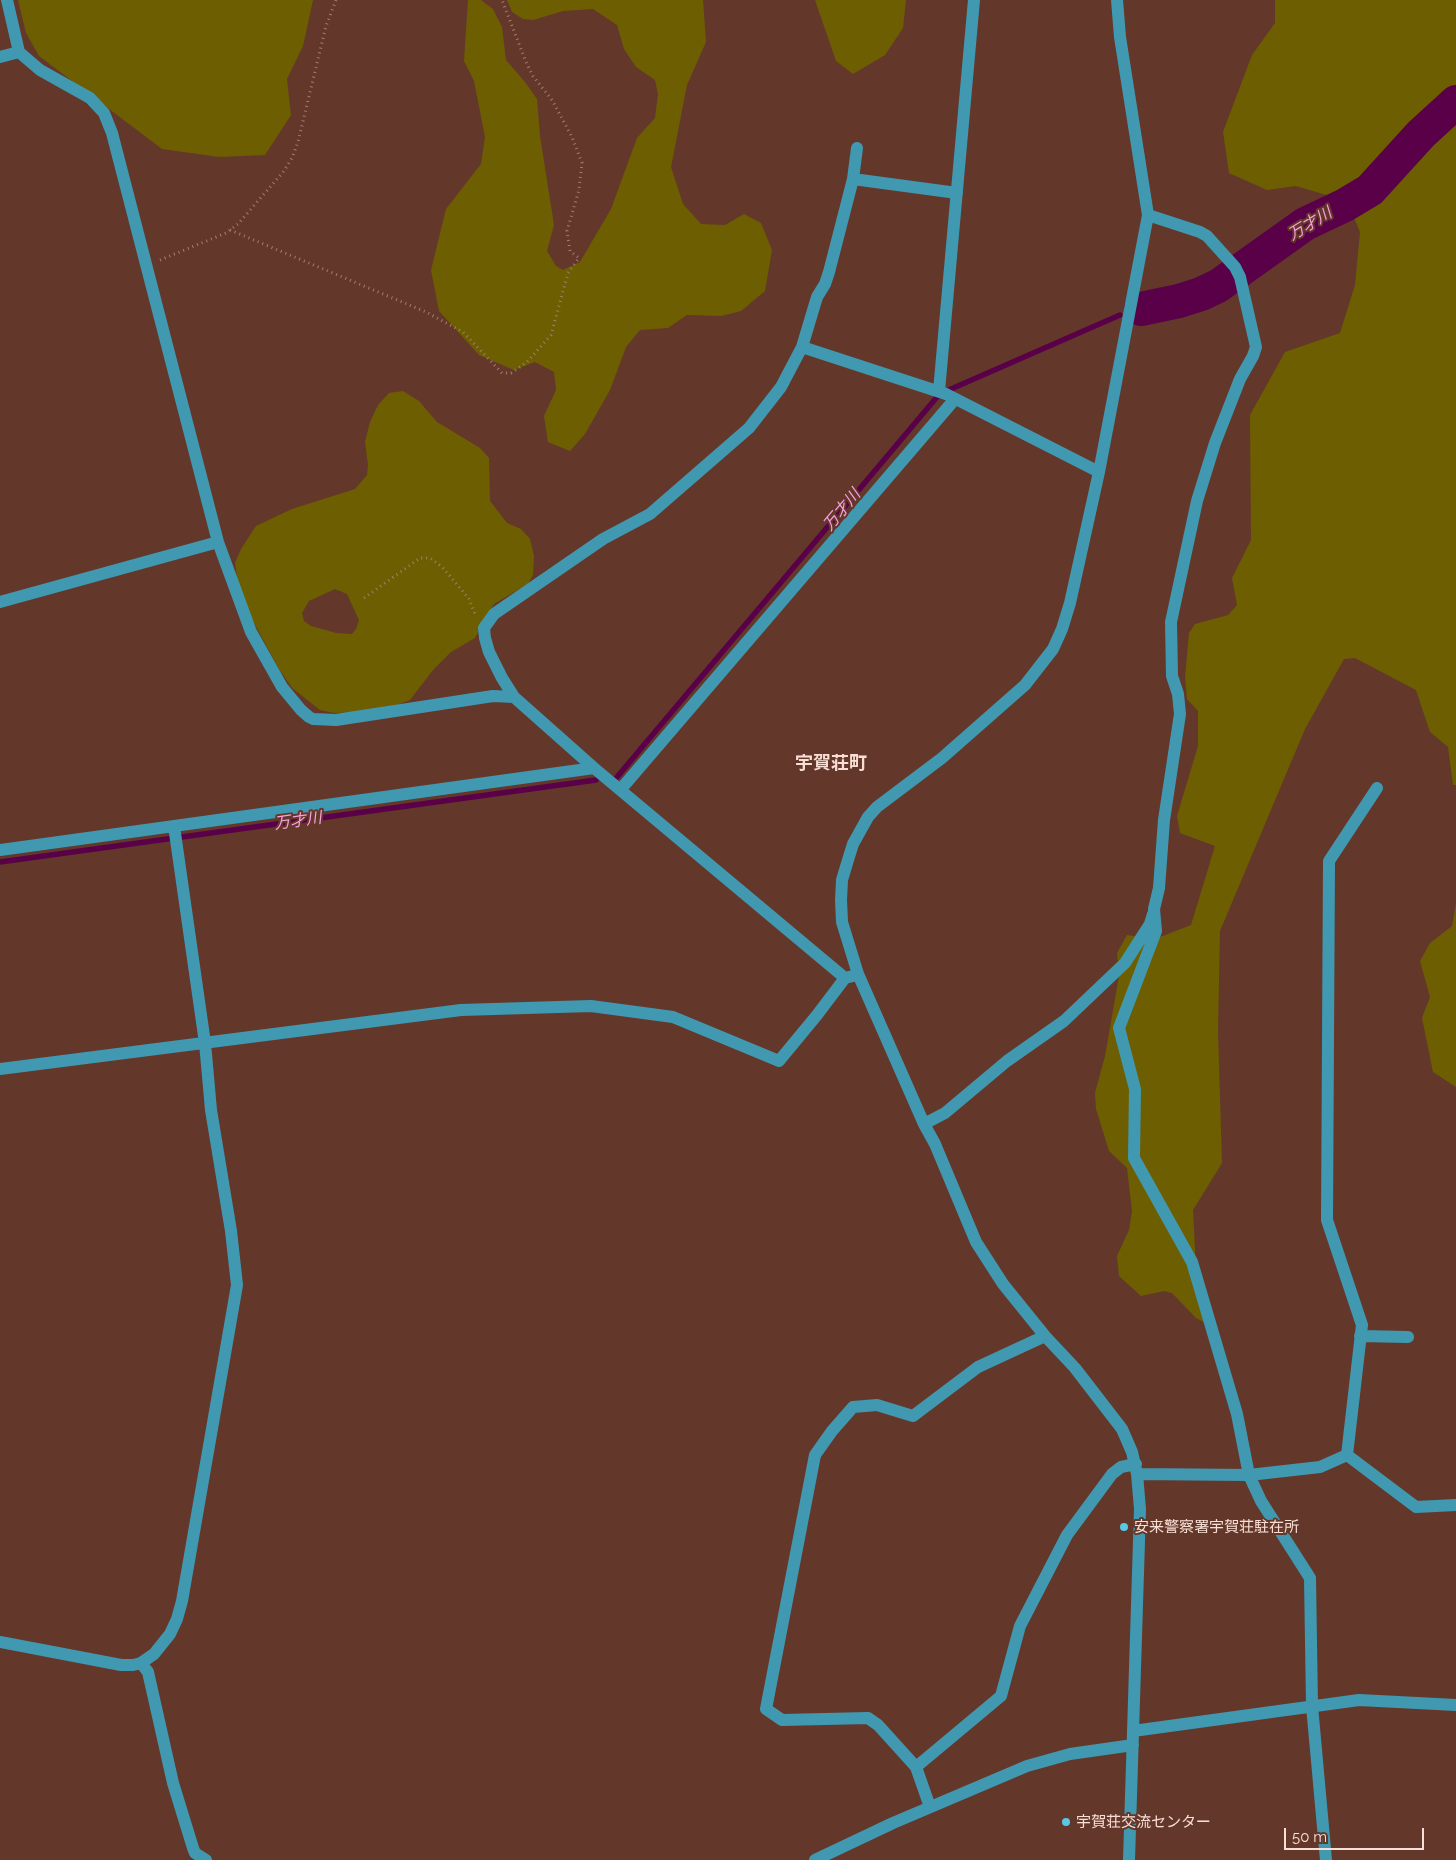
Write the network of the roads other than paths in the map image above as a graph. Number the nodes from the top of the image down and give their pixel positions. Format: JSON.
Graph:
{"nodes":[{"id":1,"x":7,"y":0,"type":"edge"},
{"id":2,"x":974,"y":0,"type":"edge"},
{"id":3,"x":1117,"y":0,"type":"edge"},
{"id":4,"x":19,"y":52,"type":"junction"},
{"id":5,"x":0,"y":56,"type":"edge"},
{"id":6,"x":857,"y":148,"type":"dead end"},
{"id":7,"x":853,"y":179,"type":"junction"},
{"id":8,"x":956,"y":193,"type":"junction"},
{"id":9,"x":1148,"y":215,"type":"junction"},
{"id":10,"x":802,"y":347,"type":"junction"},
{"id":11,"x":943,"y":393,"type":"junction"},
{"id":12,"x":1099,"y":472,"type":"junction"},
{"id":13,"x":218,"y":542,"type":"junction"},
{"id":14,"x":0,"y":602,"type":"edge"},
{"id":15,"x":514,"y":697,"type":"junction"},
{"id":16,"x":594,"y":768,"type":"junction"},
{"id":17,"x":1377,"y":788,"type":"dead end"},
{"id":18,"x":621,"y":789,"type":"junction"},
{"id":19,"x":175,"y":835,"type":"junction"},
{"id":20,"x":0,"y":850,"type":"edge"},
{"id":21,"x":1154,"y":909,"type":"junction"},
{"id":22,"x":858,"y":974,"type":"junction"},
{"id":23,"x":844,"y":978,"type":"junction"},
{"id":24,"x":205,"y":1043,"type":"junction"},
{"id":25,"x":0,"y":1069,"type":"edge"},
{"id":26,"x":924,"y":1124,"type":"junction"},
{"id":27,"x":1045,"y":1336,"type":"junction"},
{"id":28,"x":1360,"y":1336,"type":"junction"},
{"id":29,"x":1408,"y":1337,"type":"dead end"},
{"id":30,"x":1346,"y":1455,"type":"junction"},
{"id":31,"x":1136,"y":1469,"type":"junction"},
{"id":32,"x":1249,"y":1475,"type":"junction"},
{"id":33,"x":1456,"y":1505,"type":"edge"},
{"id":34,"x":0,"y":1642,"type":"edge"},
{"id":35,"x":141,"y":1663,"type":"junction"},
{"id":36,"x":1456,"y":1705,"type":"edge"},
{"id":37,"x":1312,"y":1706,"type":"junction"},
{"id":38,"x":1134,"y":1731,"type":"junction"},
{"id":39,"x":1132,"y":1745,"type":"junction"},
{"id":40,"x":916,"y":1767,"type":"junction"},
{"id":41,"x":930,"y":1807,"type":"junction"},
{"id":42,"x":206,"y":1860,"type":"edge"},
{"id":43,"x":815,"y":1860,"type":"edge"},
{"id":44,"x":1129,"y":1860,"type":"edge"},
{"id":45,"x":1326,"y":1860,"type":"edge"}],
"edges":[{"from":1,"to":4,"type":"street"},
{"from":2,"to":8,"type":"street"},
{"from":3,"to":9,"type":"street"},
{"from":4,"to":5,"type":"street"},
{"from":4,"to":13,"type":"street"},
{"from":6,"to":7,"type":"street"},
{"from":7,"to":8,"type":"street"},
{"from":7,"to":10,"type":"street"},
{"from":8,"to":11,"type":"street"},
{"from":9,"to":12,"type":"street"},
{"from":9,"to":21,"type":"street"},
{"from":10,"to":11,"type":"street"},
{"from":10,"to":15,"type":"street"},
{"from":11,"to":12,"type":"street"},
{"from":11,"to":18,"type":"street"},
{"from":12,"to":22,"type":"street"},
{"from":13,"to":14,"type":"street"},
{"from":13,"to":15,"type":"street"},
{"from":15,"to":16,"type":"street"},
{"from":16,"to":18,"type":"street"},
{"from":16,"to":19,"type":"street"},
{"from":17,"to":28,"type":"street"},
{"from":18,"to":23,"type":"street"},
{"from":19,"to":20,"type":"street"},
{"from":19,"to":24,"type":"street"},
{"from":21,"to":26,"type":"street"},
{"from":21,"to":32,"type":"street"},
{"from":22,"to":23,"type":"street"},
{"from":22,"to":26,"type":"street"},
{"from":23,"to":24,"type":"street"},
{"from":24,"to":25,"type":"street"},
{"from":24,"to":35,"type":"street"},
{"from":26,"to":27,"type":"street"},
{"from":27,"to":31,"type":"street"},
{"from":27,"to":40,"type":"street"},
{"from":28,"to":29,"type":"street"},
{"from":28,"to":30,"type":"street"},
{"from":30,"to":32,"type":"street"},
{"from":30,"to":33,"type":"street"},
{"from":31,"to":32,"type":"street"},
{"from":31,"to":38,"type":"street"},
{"from":31,"to":40,"type":"street"},
{"from":32,"to":37,"type":"street"},
{"from":34,"to":35,"type":"street"},
{"from":35,"to":42,"type":"street"},
{"from":36,"to":37,"type":"street"},
{"from":37,"to":38,"type":"street"},
{"from":37,"to":45,"type":"street"},
{"from":38,"to":39,"type":"street"},
{"from":39,"to":41,"type":"street"},
{"from":39,"to":44,"type":"street"},
{"from":40,"to":41,"type":"street"},
{"from":41,"to":43,"type":"street"}]}
